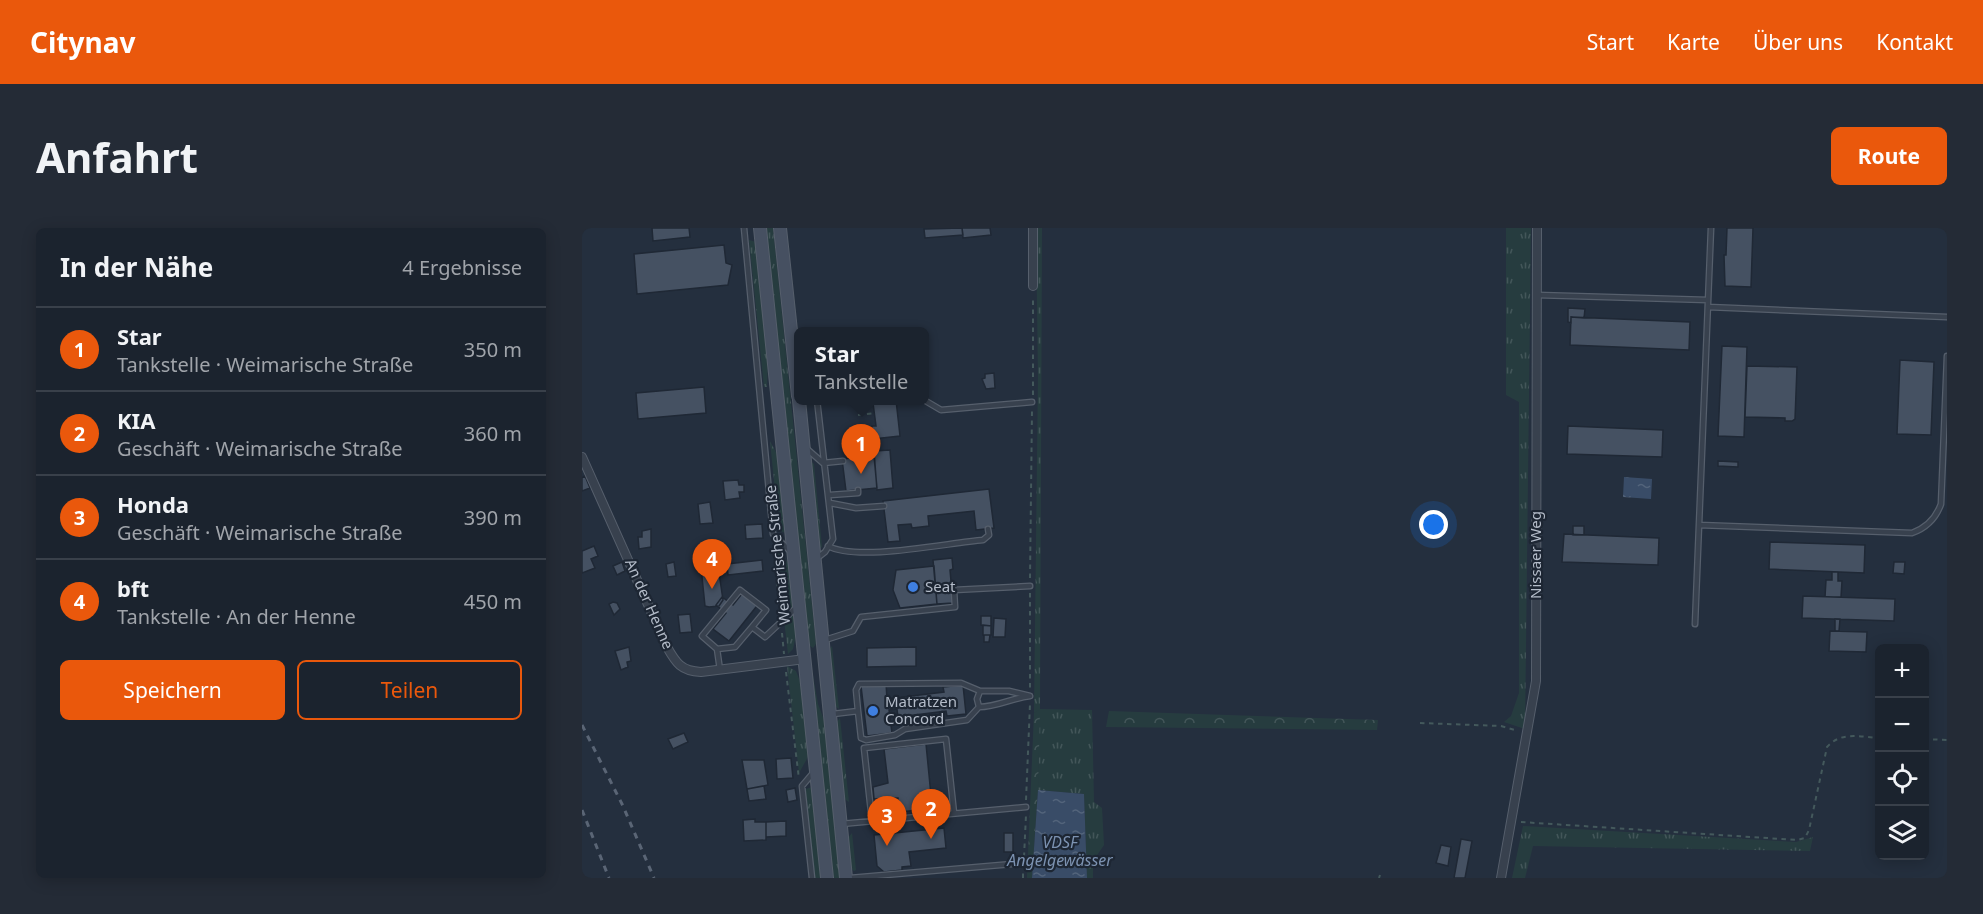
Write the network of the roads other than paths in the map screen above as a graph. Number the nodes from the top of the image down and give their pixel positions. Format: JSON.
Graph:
{"nodes":[{"id":1,"x":744,"y":228,"type":"edge"},
{"id":2,"x":760,"y":228,"type":"edge"},
{"id":3,"x":780,"y":228,"type":"edge"},
{"id":4,"x":1033,"y":228,"type":"edge"},
{"id":5,"x":1537,"y":228,"type":"edge"},
{"id":6,"x":1711,"y":228,"type":"edge"},
{"id":7,"x":1033,"y":286,"type":"dead end"},
{"id":8,"x":1537,"y":295,"type":"junction"},
{"id":9,"x":1708,"y":300,"type":"junction"},
{"id":10,"x":1707,"y":307,"type":"junction"},
{"id":11,"x":1947,"y":317,"type":"edge"},
{"id":12,"x":794,"y":348,"type":"edge"},
{"id":13,"x":1947,"y":356,"type":"edge"},
{"id":14,"x":1032,"y":402,"type":"dead end"},
{"id":15,"x":929,"y":403,"type":"edge"},
{"id":16,"x":800,"y":405,"type":"edge"},
{"id":17,"x":817,"y":405,"type":"edge"},
{"id":18,"x":803,"y":445,"type":"junction"},
{"id":19,"x":582,"y":458,"type":"edge"},
{"id":20,"x":843,"y":461,"type":"dead end"},
{"id":21,"x":823,"y":463,"type":"junction"},
{"id":22,"x":858,"y":490,"type":"dead end"},
{"id":23,"x":830,"y":495,"type":"junction"},
{"id":24,"x":830,"y":503,"type":"junction"},
{"id":25,"x":884,"y":506,"type":"dead end"},
{"id":26,"x":1938,"y":512,"type":"junction"},
{"id":27,"x":1947,"y":512,"type":"edge"},
{"id":28,"x":1699,"y":525,"type":"junction"},
{"id":29,"x":988,"y":529,"type":"dead end"},
{"id":30,"x":828,"y":546,"type":"junction"},
{"id":31,"x":793,"y":553,"type":"junction"},
{"id":32,"x":813,"y":560,"type":"junction"},
{"id":33,"x":1030,"y":586,"type":"dead end"},
{"id":34,"x":799,"y":605,"type":"junction"},
{"id":35,"x":1695,"y":624,"type":"dead end"},
{"id":36,"x":752,"y":627,"type":"junction"},
{"id":37,"x":822,"y":640,"type":"junction"},
{"id":38,"x":717,"y":649,"type":"junction"},
{"id":39,"x":824,"y":657,"type":"junction"},
{"id":40,"x":805,"y":659,"type":"junction"},
{"id":41,"x":720,"y":670,"type":"junction"},
{"id":42,"x":980,"y":691,"type":"junction"},
{"id":43,"x":979,"y":707,"type":"junction"},
{"id":44,"x":858,"y":711,"type":"junction"},
{"id":45,"x":830,"y":715,"type":"junction"},
{"id":46,"x":816,"y":768,"type":"junction"},
{"id":47,"x":1026,"y":807,"type":"dead end"},
{"id":48,"x":954,"y":813,"type":"junction"},
{"id":49,"x":872,"y":821,"type":"junction"},
{"id":50,"x":842,"y":824,"type":"junction"},
{"id":51,"x":1024,"y":863,"type":"dead end"},
{"id":52,"x":812,"y":878,"type":"edge"},
{"id":53,"x":827,"y":878,"type":"edge"},
{"id":54,"x":848,"y":878,"type":"edge"},
{"id":55,"x":1501,"y":878,"type":"edge"}],
"edges":[{"from":1,"to":31,"type":"lane"},
{"from":2,"to":31,"type":"main road","name":"Weimarische Straße"},
{"from":3,"to":12,"type":"main road"},
{"from":4,"to":7,"type":"street"},
{"from":5,"to":8,"type":"street","name":"Nissaer Weg"},
{"from":6,"to":9,"type":"lane"},
{"from":8,"to":9,"type":"lane"},
{"from":8,"to":55,"type":"street","name":"Nissaer Weg"},
{"from":9,"to":10,"type":"lane"},
{"from":10,"to":11,"type":"lane"},
{"from":10,"to":28,"type":"lane"},
{"from":13,"to":26,"type":"lane"},
{"from":14,"to":15,"type":"lane"},
{"from":16,"to":18,"type":"main road"},
{"from":17,"to":21,"type":"lane"},
{"from":18,"to":21,"type":"lane"},
{"from":18,"to":32,"type":"main road"},
{"from":19,"to":41,"type":"street","name":"An der Henne"},
{"from":20,"to":21,"type":"lane"},
{"from":21,"to":23,"type":"lane"},
{"from":22,"to":23,"type":"lane"},
{"from":23,"to":24,"type":"lane"},
{"from":24,"to":25,"type":"lane"},
{"from":24,"to":30,"type":"lane"},
{"from":26,"to":27,"type":"lane"},
{"from":26,"to":28,"type":"lane"},
{"from":28,"to":35,"type":"lane"},
{"from":29,"to":30,"type":"lane"},
{"from":30,"to":32,"type":"lane"},
{"from":31,"to":34,"type":"main road","name":"Weimarische Straße"},
{"from":32,"to":37,"type":"main road"},
{"from":33,"to":37,"type":"lane"},
{"from":34,"to":36,"type":"lane"},
{"from":34,"to":40,"type":"main road","name":"Weimarische Straße"},
{"from":36,"to":38,"type":"lane"},
{"from":36,"to":38,"type":"lane"},
{"from":37,"to":39,"type":"main road"},
{"from":38,"to":41,"type":"lane"},
{"from":39,"to":40,"type":"main road"},
{"from":39,"to":45,"type":"main road"},
{"from":40,"to":41,"type":"street","name":"An der Henne"},
{"from":40,"to":46,"type":"main road","name":"Weimarische Straße"},
{"from":42,"to":43,"type":"lane"},
{"from":42,"to":43,"type":"lane"},
{"from":42,"to":44,"type":"lane"},
{"from":43,"to":44,"type":"lane"},
{"from":44,"to":45,"type":"lane"},
{"from":45,"to":50,"type":"main road"},
{"from":46,"to":52,"type":"lane"},
{"from":46,"to":53,"type":"main road","name":"Weimarische Straße"},
{"from":47,"to":48,"type":"lane"},
{"from":48,"to":49,"type":"lane"},
{"from":48,"to":49,"type":"lane"},
{"from":49,"to":50,"type":"lane"},
{"from":50,"to":54,"type":"main road"},
{"from":51,"to":54,"type":"lane"}]}
